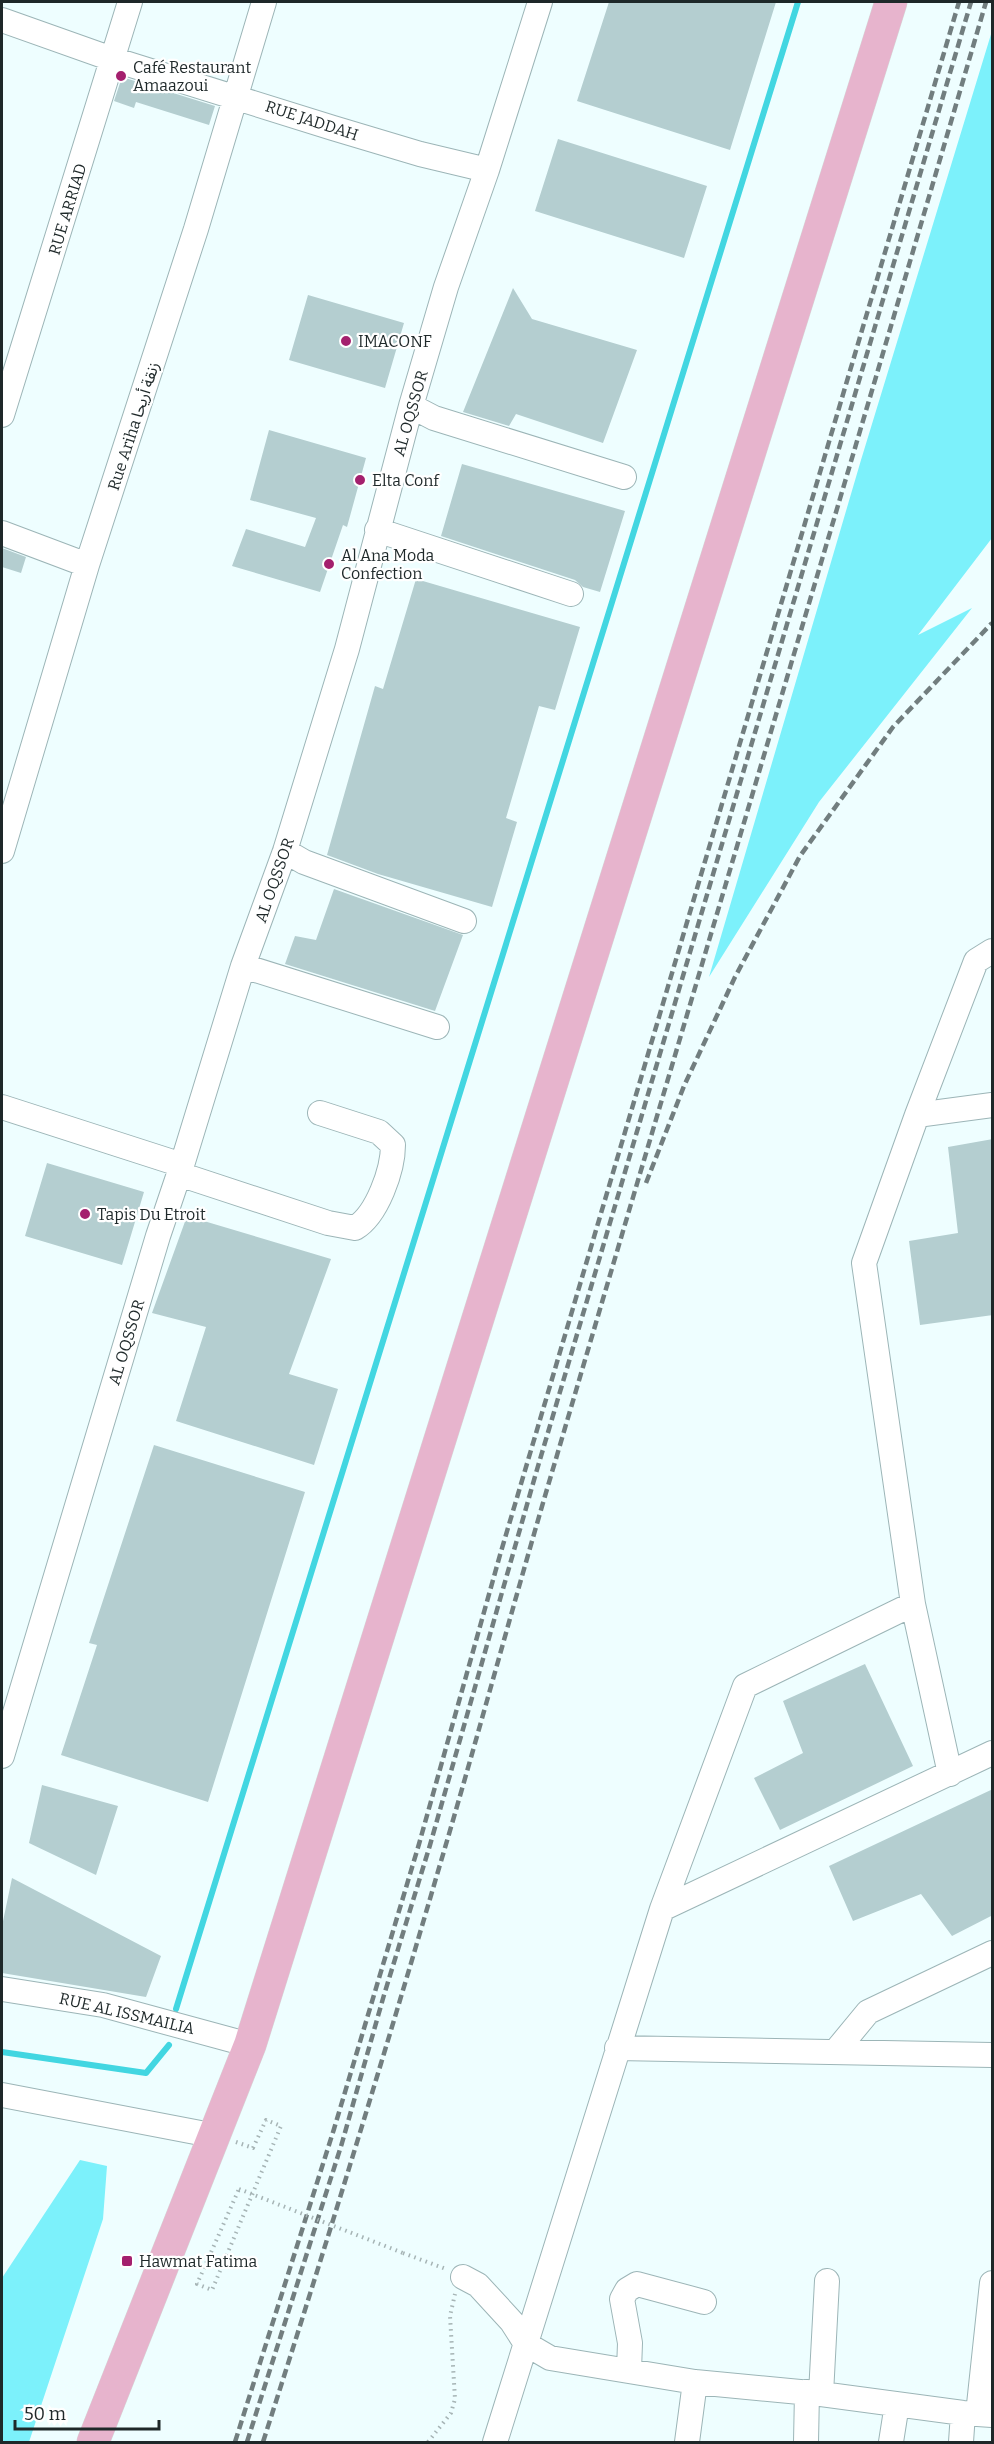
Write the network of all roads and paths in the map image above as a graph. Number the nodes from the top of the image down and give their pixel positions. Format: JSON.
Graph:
{"nodes":[{"id":1,"x":130,"y":2,"type":"edge"},
{"id":2,"x":264,"y":2,"type":"edge"},
{"id":3,"x":540,"y":2,"type":"edge"},
{"id":4,"x":891,"y":2,"type":"edge"},
{"id":5,"x":2,"y":20,"type":"edge"},
{"id":6,"x":112,"y":59,"type":"junction"},
{"id":7,"x":236,"y":96,"type":"junction"},
{"id":8,"x":486,"y":170,"type":"junction"},
{"id":9,"x":9,"y":367,"type":"edge"},
{"id":10,"x":411,"y":406,"type":"junction"},
{"id":11,"x":2,"y":415,"type":"edge"},
{"id":12,"x":624,"y":477,"type":"dead end"},
{"id":13,"x":378,"y":530,"type":"junction"},
{"id":14,"x":2,"y":533,"type":"edge"},
{"id":15,"x":87,"y":565,"type":"junction"},
{"id":16,"x":571,"y":594,"type":"dead end"},
{"id":17,"x":2,"y":851,"type":"edge"},
{"id":18,"x":285,"y":851,"type":"junction"},
{"id":19,"x":464,"y":921,"type":"dead end"},
{"id":20,"x":993,"y":951,"type":"edge"},
{"id":21,"x":243,"y":966,"type":"junction"},
{"id":22,"x":437,"y":1027,"type":"dead end"},
{"id":23,"x":993,"y":1105,"type":"edge"},
{"id":24,"x":2,"y":1107,"type":"edge"},
{"id":25,"x":320,"y":1113,"type":"dead end"},
{"id":26,"x":917,"y":1115,"type":"junction"},
{"id":27,"x":181,"y":1169,"type":"junction"},
{"id":28,"x":913,"y":1604,"type":"junction"},
{"id":29,"x":993,"y":1753,"type":"edge"},
{"id":30,"x":2,"y":1756,"type":"edge"},
{"id":31,"x":950,"y":1774,"type":"junction"},
{"id":32,"x":663,"y":1909,"type":"junction"},
{"id":33,"x":993,"y":1953,"type":"edge"},
{"id":34,"x":2,"y":1989,"type":"edge"},
{"id":35,"x":250,"y":2045,"type":"junction"},
{"id":36,"x":617,"y":2048,"type":"junction"},
{"id":37,"x":835,"y":2052,"type":"junction"},
{"id":38,"x":993,"y":2055,"type":"edge"},
{"id":39,"x":2,"y":2095,"type":"edge"},
{"id":40,"x":216,"y":2136,"type":"junction"},
{"id":41,"x":253,"y":2148,"type":"dead end"},
{"id":42,"x":457,"y":2274,"type":"junction"},
{"id":43,"x":827,"y":2281,"type":"dead end"},
{"id":44,"x":992,"y":2283,"type":"edge"},
{"id":45,"x":704,"y":2302,"type":"dead end"},
{"id":46,"x":526,"y":2344,"type":"junction"},
{"id":47,"x":629,"y":2370,"type":"junction"},
{"id":48,"x":695,"y":2382,"type":"junction"},
{"id":49,"x":814,"y":2393,"type":"junction"},
{"id":50,"x":897,"y":2404,"type":"junction"},
{"id":51,"x":978,"y":2414,"type":"edge"},
{"id":52,"x":93,"y":2442,"type":"edge"},
{"id":53,"x":428,"y":2442,"type":"edge"},
{"id":54,"x":495,"y":2442,"type":"edge"},
{"id":55,"x":687,"y":2442,"type":"edge"},
{"id":56,"x":806,"y":2442,"type":"edge"},
{"id":57,"x":891,"y":2442,"type":"edge"},
{"id":58,"x":961,"y":2442,"type":"edge"}],
"edges":[{"from":1,"to":6,"type":"street","name":"RUE ARRIAD"},
{"from":2,"to":7,"type":"street","name":"Rue Ariha زنقة أريحا"},
{"from":3,"to":8,"type":"street","name":"AL OQSSOR"},
{"from":4,"to":35,"type":"main road"},
{"from":5,"to":6,"type":"street","name":"RUE JADDAH"},
{"from":6,"to":7,"type":"street","name":"RUE JADDAH"},
{"from":6,"to":9,"type":"street","name":"RUE ARRIAD"},
{"from":7,"to":8,"type":"street","name":"RUE JADDAH"},
{"from":7,"to":15,"type":"street","name":"Rue Ariha زنقة أريحا"},
{"from":8,"to":10,"type":"street","name":"AL OQSSOR"},
{"from":9,"to":11,"type":"street","name":"RUE ARRIAD"},
{"from":10,"to":12,"type":"street"},
{"from":10,"to":13,"type":"street","name":"AL OQSSOR"},
{"from":13,"to":16,"type":"street"},
{"from":13,"to":18,"type":"street","name":"AL OQSSOR"},
{"from":14,"to":15,"type":"street"},
{"from":15,"to":17,"type":"street","name":"Rue Ariha زنقة أريحا"},
{"from":18,"to":19,"type":"street"},
{"from":18,"to":21,"type":"street","name":"AL OQSSOR"},
{"from":20,"to":26,"type":"street"},
{"from":21,"to":22,"type":"street"},
{"from":21,"to":27,"type":"street","name":"AL OQSSOR"},
{"from":23,"to":26,"type":"street"},
{"from":24,"to":27,"type":"street"},
{"from":25,"to":27,"type":"street"},
{"from":26,"to":28,"type":"street"},
{"from":27,"to":30,"type":"street","name":"AL OQSSOR"},
{"from":28,"to":31,"type":"street"},
{"from":28,"to":32,"type":"street"},
{"from":29,"to":31,"type":"street"},
{"from":31,"to":32,"type":"street"},
{"from":32,"to":36,"type":"street"},
{"from":33,"to":37,"type":"street"},
{"from":34,"to":35,"type":"street","name":"RUE AL ISSMAILIA"},
{"from":35,"to":40,"type":"main road"},
{"from":36,"to":37,"type":"street"},
{"from":36,"to":46,"type":"street"},
{"from":37,"to":38,"type":"street"},
{"from":39,"to":40,"type":"street"},
{"from":40,"to":52,"type":"main road"},
{"from":41,"to":42,"type":"path","bridge":true},
{"from":42,"to":46,"type":"street"},
{"from":42,"to":53,"type":"path"},
{"from":43,"to":49,"type":"street"},
{"from":44,"to":51,"type":"street"},
{"from":45,"to":47,"type":"street"},
{"from":46,"to":47,"type":"street"},
{"from":46,"to":54,"type":"street"},
{"from":47,"to":48,"type":"street"},
{"from":48,"to":49,"type":"street"},
{"from":48,"to":55,"type":"street"},
{"from":49,"to":50,"type":"street"},
{"from":49,"to":56,"type":"street"},
{"from":50,"to":51,"type":"street"},
{"from":50,"to":57,"type":"street"},
{"from":51,"to":58,"type":"street"}]}
